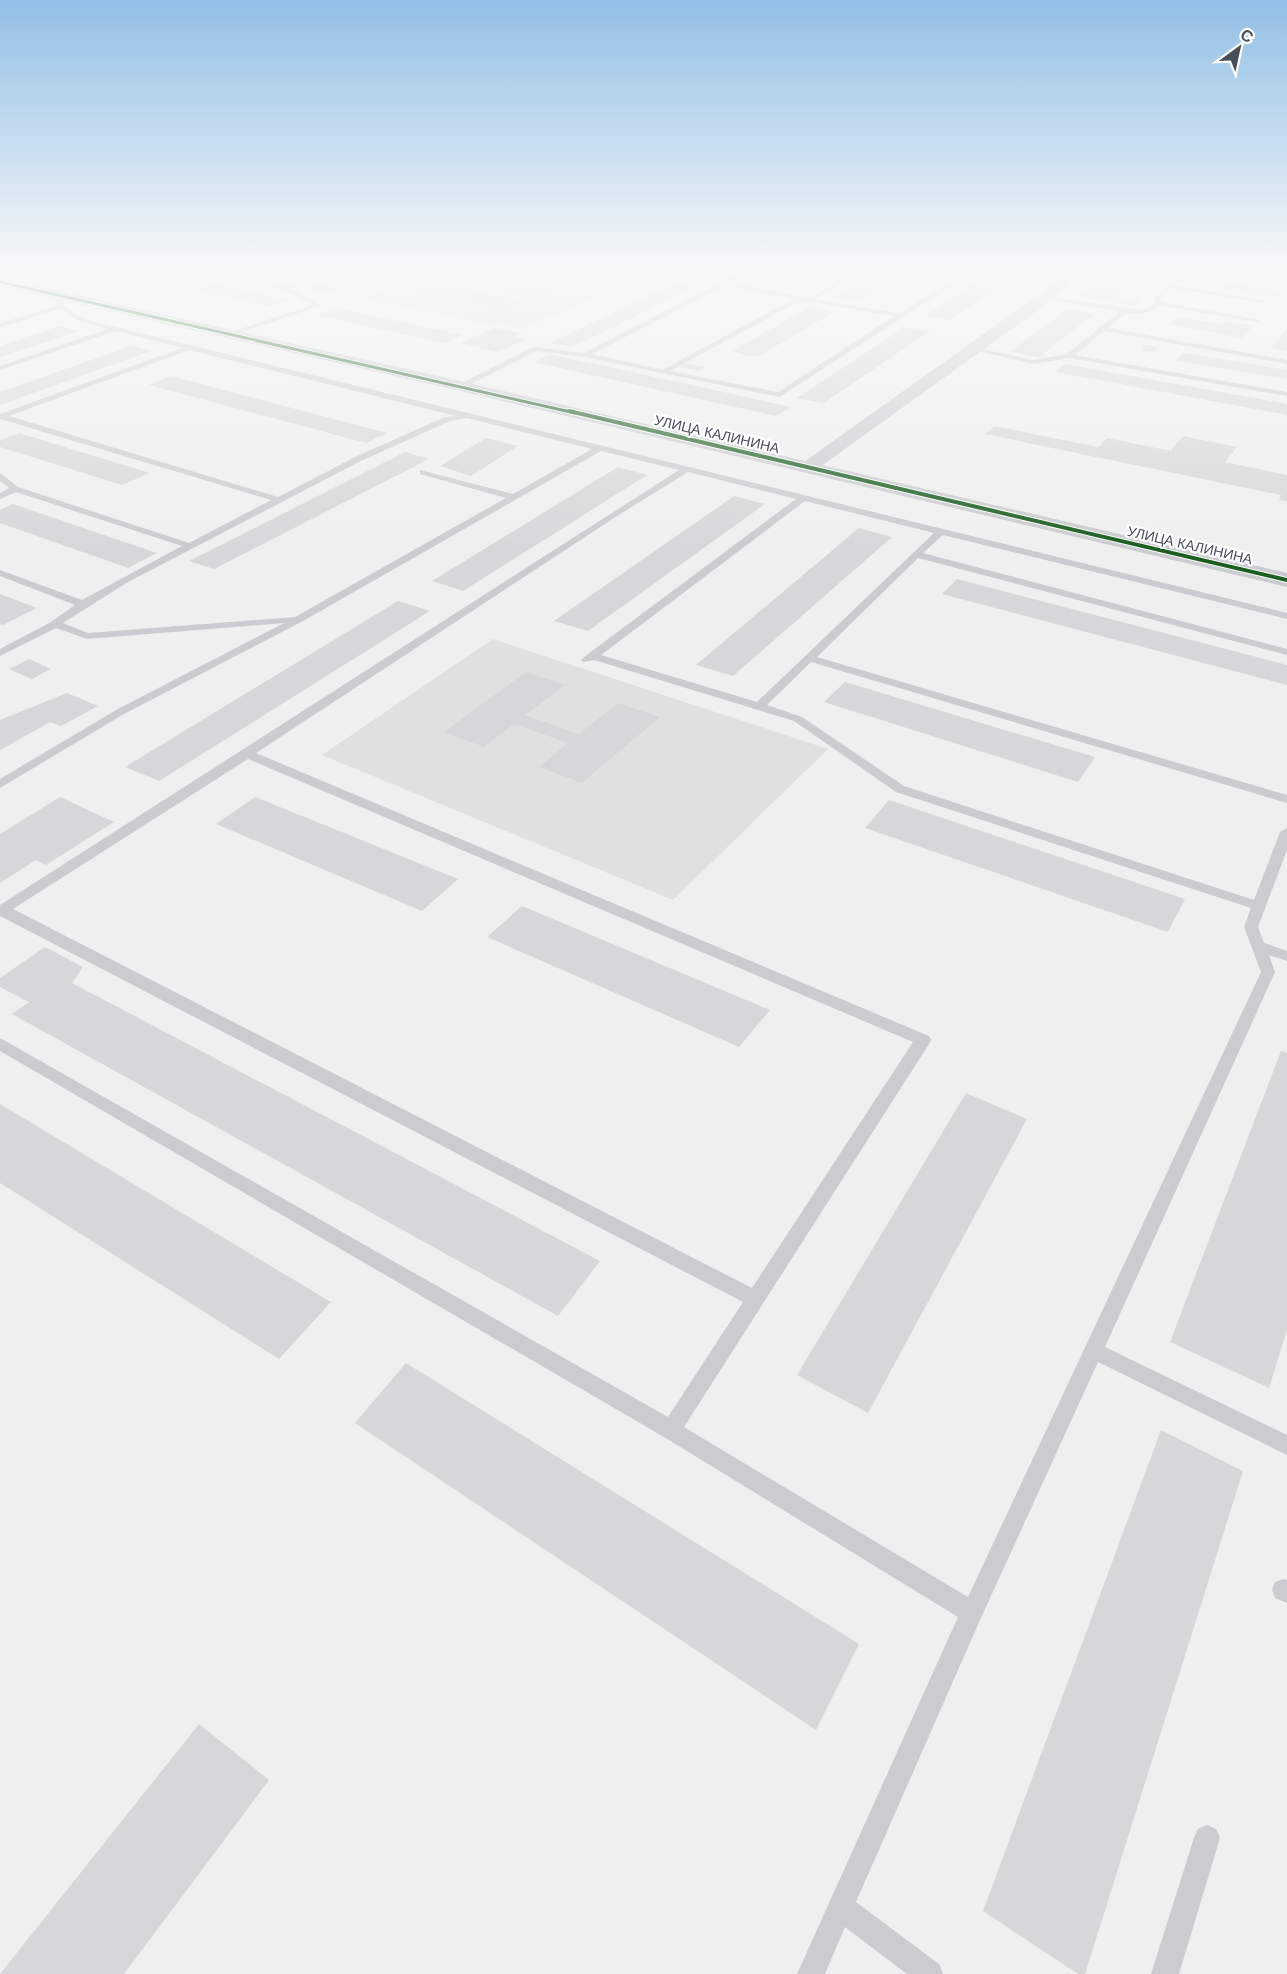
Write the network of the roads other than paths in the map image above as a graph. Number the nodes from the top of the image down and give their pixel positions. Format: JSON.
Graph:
{"nodes":[{"id":1,"x":17,"y":362,"type":"edge"},
{"id":2,"x":151,"y":362,"type":"edge"},
{"id":3,"x":247,"y":362,"type":"edge"},
{"id":4,"x":357,"y":362,"type":"edge"},
{"id":5,"x":503,"y":362,"type":"edge"},
{"id":6,"x":618,"y":362,"type":"edge"},
{"id":7,"x":681,"y":362,"type":"edge"},
{"id":8,"x":829,"y":362,"type":"edge"},
{"id":9,"x":955,"y":362,"type":"edge"},
{"id":10,"x":1104,"y":362,"type":"edge"},
{"id":11,"x":0,"y":368,"type":"edge"},
{"id":12,"x":663,"y":372,"type":"junction"},
{"id":13,"x":459,"y":386,"type":"junction"},
{"id":14,"x":1287,"y":394,"type":"edge"},
{"id":15,"x":470,"y":416,"type":"junction"},
{"id":16,"x":1,"y":417,"type":"edge"},
{"id":17,"x":600,"y":448,"type":"junction"},
{"id":18,"x":807,"y":468,"type":"junction"},
{"id":19,"x":686,"y":470,"type":"junction"},
{"id":20,"x":423,"y":472,"type":"dead end"},
{"id":21,"x":0,"y":476,"type":"edge"},
{"id":22,"x":15,"y":489,"type":"junction"},
{"id":23,"x":0,"y":496,"type":"edge"},
{"id":24,"x":514,"y":497,"type":"junction"},
{"id":25,"x":803,"y":498,"type":"junction"},
{"id":26,"x":279,"y":500,"type":"junction"},
{"id":27,"x":941,"y":531,"type":"junction"},
{"id":28,"x":190,"y":546,"type":"junction"},
{"id":29,"x":918,"y":555,"type":"junction"},
{"id":30,"x":0,"y":573,"type":"edge"},
{"id":31,"x":1287,"y":580,"type":"edge"},
{"id":32,"x":83,"y":604,"type":"junction"},
{"id":33,"x":1287,"y":616,"type":"edge"},
{"id":34,"x":299,"y":619,"type":"junction"},
{"id":35,"x":55,"y":624,"type":"junction"},
{"id":36,"x":1287,"y":652,"type":"edge"},
{"id":37,"x":0,"y":653,"type":"edge"},
{"id":38,"x":809,"y":658,"type":"junction"},
{"id":39,"x":759,"y":706,"type":"junction"},
{"id":40,"x":247,"y":754,"type":"junction"},
{"id":41,"x":0,"y":784,"type":"edge"},
{"id":42,"x":1287,"y":799,"type":"edge"},
{"id":43,"x":1287,"y":832,"type":"edge"},
{"id":44,"x":1259,"y":906,"type":"junction"},
{"id":45,"x":1,"y":910,"type":"edge"},
{"id":46,"x":1258,"y":946,"type":"junction"},
{"id":47,"x":1287,"y":956,"type":"edge"},
{"id":48,"x":0,"y":1044,"type":"edge"},
{"id":49,"x":755,"y":1299,"type":"junction"},
{"id":50,"x":1094,"y":1351,"type":"junction"},
{"id":51,"x":671,"y":1430,"type":"junction"},
{"id":52,"x":1287,"y":1446,"type":"edge"},
{"id":53,"x":972,"y":1612,"type":"junction"},
{"id":54,"x":1207,"y":1838,"type":"dead end"},
{"id":55,"x":841,"y":1907,"type":"junction"},
{"id":56,"x":811,"y":1974,"type":"edge"},
{"id":57,"x":929,"y":1974,"type":"edge"},
{"id":58,"x":1165,"y":1974,"type":"edge"}],
"edges":[{"from":1,"to":11,"type":"lane"},
{"from":2,"to":16,"type":"lane"},
{"from":3,"to":15,"type":"lane"},
{"from":4,"to":13,"type":"street","name":"УЛИЦА КАЛИНИНА"},
{"from":5,"to":13,"type":"lane"},
{"from":6,"to":12,"type":"lane"},
{"from":7,"to":12,"type":"lane"},
{"from":8,"to":12,"type":"lane"},
{"from":9,"to":18,"type":"street"},
{"from":10,"to":14,"type":"lane"},
{"from":13,"to":18,"type":"street","name":"УЛИЦА КАЛИНИНА"},
{"from":15,"to":17,"type":"lane"},
{"from":15,"to":26,"type":"lane"},
{"from":16,"to":26,"type":"lane"},
{"from":17,"to":19,"type":"lane"},
{"from":17,"to":24,"type":"lane"},
{"from":18,"to":31,"type":"street","name":"УЛИЦА КАЛИНИНА"},
{"from":19,"to":25,"type":"lane"},
{"from":19,"to":40,"type":"lane"},
{"from":20,"to":24,"type":"lane"},
{"from":21,"to":22,"type":"lane"},
{"from":22,"to":23,"type":"lane"},
{"from":22,"to":28,"type":"lane"},
{"from":24,"to":34,"type":"lane"},
{"from":25,"to":27,"type":"lane"},
{"from":25,"to":39,"type":"lane"},
{"from":26,"to":28,"type":"lane"},
{"from":27,"to":29,"type":"lane"},
{"from":27,"to":33,"type":"lane"},
{"from":28,"to":32,"type":"lane"},
{"from":29,"to":36,"type":"lane"},
{"from":29,"to":38,"type":"lane"},
{"from":30,"to":32,"type":"lane"},
{"from":32,"to":35,"type":"lane"},
{"from":34,"to":35,"type":"lane"},
{"from":34,"to":41,"type":"lane"},
{"from":35,"to":37,"type":"lane"},
{"from":38,"to":39,"type":"lane"},
{"from":38,"to":42,"type":"lane"},
{"from":39,"to":44,"type":"lane"},
{"from":40,"to":45,"type":"lane"},
{"from":40,"to":49,"type":"lane"},
{"from":43,"to":44,"type":"lane"},
{"from":44,"to":46,"type":"lane"},
{"from":45,"to":49,"type":"lane"},
{"from":46,"to":47,"type":"lane"},
{"from":46,"to":50,"type":"lane"},
{"from":48,"to":51,"type":"lane"},
{"from":49,"to":51,"type":"lane"},
{"from":50,"to":52,"type":"lane"},
{"from":50,"to":53,"type":"lane"},
{"from":51,"to":53,"type":"lane"},
{"from":53,"to":55,"type":"lane"},
{"from":54,"to":58,"type":"lane"},
{"from":55,"to":56,"type":"lane"},
{"from":55,"to":57,"type":"lane"}]}
